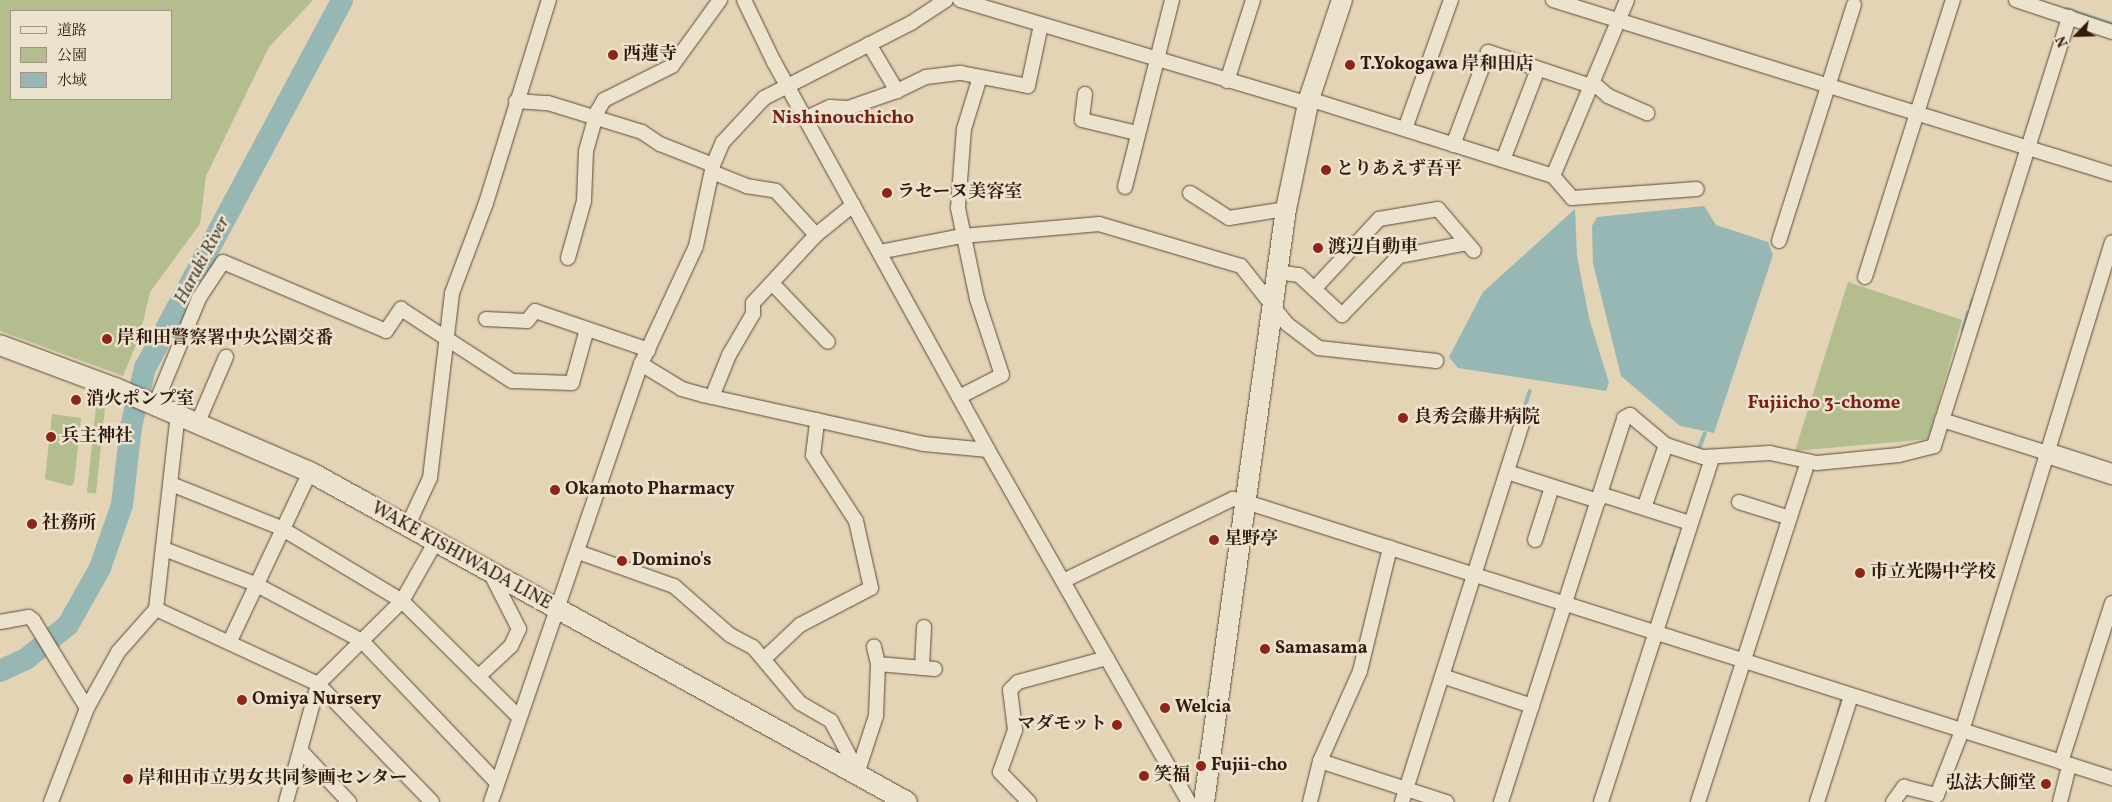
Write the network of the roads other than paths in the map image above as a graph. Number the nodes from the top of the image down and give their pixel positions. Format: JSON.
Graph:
{"nodes":[{"id":1,"x":549,"y":0,"type":"edge"},
{"id":2,"x":720,"y":0,"type":"edge"},
{"id":3,"x":744,"y":0,"type":"edge"},
{"id":4,"x":946,"y":0,"type":"edge"},
{"id":5,"x":960,"y":0,"type":"edge"},
{"id":6,"x":1172,"y":0,"type":"edge"},
{"id":7,"x":1253,"y":0,"type":"edge"},
{"id":8,"x":1342,"y":0,"type":"edge"},
{"id":9,"x":1451,"y":0,"type":"edge"},
{"id":10,"x":1553,"y":0,"type":"edge"},
{"id":11,"x":1627,"y":0,"type":"edge"},
{"id":12,"x":1953,"y":0,"type":"edge"},
{"id":13,"x":2016,"y":0,"type":"edge"},
{"id":14,"x":1572,"y":3,"type":"edge"},
{"id":15,"x":1854,"y":5,"type":"dead end"},
{"id":16,"x":2069,"y":18,"type":"junction"},
{"id":17,"x":1618,"y":21,"type":"junction"},
{"id":18,"x":1041,"y":25,"type":"junction"},
{"id":19,"x":2112,"y":32,"type":"edge"},
{"id":20,"x":870,"y":44,"type":"junction"},
{"id":21,"x":1157,"y":61,"type":"junction"},
{"id":22,"x":1538,"y":69,"type":"junction"},
{"id":23,"x":980,"y":77,"type":"junction"},
{"id":24,"x":1227,"y":80,"type":"junction"},
{"id":25,"x":1591,"y":84,"type":"junction"},
{"id":26,"x":788,"y":86,"type":"junction"},
{"id":27,"x":1829,"y":86,"type":"junction"},
{"id":28,"x":897,"y":91,"type":"junction"},
{"id":29,"x":1085,"y":94,"type":"dead end"},
{"id":30,"x":516,"y":101,"type":"junction"},
{"id":31,"x":1309,"y":101,"type":"junction"},
{"id":32,"x":1647,"y":113,"type":"dead end"},
{"id":33,"x":1917,"y":114,"type":"junction"},
{"id":34,"x":594,"y":118,"type":"junction"},
{"id":35,"x":806,"y":118,"type":"junction"},
{"id":36,"x":1405,"y":129,"type":"junction"},
{"id":37,"x":1137,"y":133,"type":"junction"},
{"id":38,"x":1453,"y":145,"type":"junction"},
{"id":39,"x":2026,"y":148,"type":"junction"},
{"id":40,"x":1502,"y":160,"type":"junction"},
{"id":41,"x":712,"y":168,"type":"junction"},
{"id":42,"x":2112,"y":174,"type":"edge"},
{"id":43,"x":1553,"y":176,"type":"junction"},
{"id":44,"x":1125,"y":187,"type":"dead end"},
{"id":45,"x":1697,"y":189,"type":"dead end"},
{"id":46,"x":1190,"y":193,"type":"dead end"},
{"id":47,"x":853,"y":205,"type":"junction"},
{"id":48,"x":1286,"y":209,"type":"junction"},
{"id":49,"x":816,"y":235,"type":"junction"},
{"id":50,"x":962,"y":236,"type":"junction"},
{"id":51,"x":1779,"y":241,"type":"dead end"},
{"id":52,"x":2112,"y":242,"type":"edge"},
{"id":53,"x":879,"y":252,"type":"junction"},
{"id":54,"x":568,"y":258,"type":"dead end"},
{"id":55,"x":1277,"y":272,"type":"junction"},
{"id":56,"x":1865,"y":277,"type":"dead end"},
{"id":57,"x":772,"y":282,"type":"junction"},
{"id":58,"x":1314,"y":288,"type":"junction"},
{"id":59,"x":1273,"y":305,"type":"junction"},
{"id":60,"x":486,"y":319,"type":"dead end"},
{"id":61,"x":587,"y":329,"type":"junction"},
{"id":62,"x":447,"y":339,"type":"junction"},
{"id":63,"x":828,"y":342,"type":"dead end"},
{"id":64,"x":0,"y":345,"type":"edge"},
{"id":65,"x":649,"y":350,"type":"junction"},
{"id":66,"x":226,"y":357,"type":"dead end"},
{"id":67,"x":1436,"y":361,"type":"dead end"},
{"id":68,"x":641,"y":364,"type":"junction"},
{"id":69,"x":712,"y":397,"type":"junction"},
{"id":70,"x":959,"y":397,"type":"junction"},
{"id":71,"x":153,"y":404,"type":"junction"},
{"id":72,"x":178,"y":414,"type":"junction"},
{"id":73,"x":817,"y":420,"type":"junction"},
{"id":74,"x":1942,"y":420,"type":"junction"},
{"id":75,"x":198,"y":422,"type":"junction"},
{"id":76,"x":1522,"y":424,"type":"dead end"},
{"id":77,"x":1666,"y":445,"type":"junction"},
{"id":78,"x":988,"y":450,"type":"junction"},
{"id":79,"x":2047,"y":453,"type":"junction"},
{"id":80,"x":1712,"y":458,"type":"junction"},
{"id":81,"x":1808,"y":461,"type":"junction"},
{"id":82,"x":310,"y":472,"type":"junction"},
{"id":83,"x":1506,"y":472,"type":"junction"},
{"id":84,"x":2112,"y":474,"type":"edge"},
{"id":85,"x":171,"y":484,"type":"junction"},
{"id":86,"x":1552,"y":486,"type":"junction"},
{"id":87,"x":1599,"y":498,"type":"junction"},
{"id":88,"x":1246,"y":502,"type":"junction"},
{"id":89,"x":1739,"y":502,"type":"dead end"},
{"id":90,"x":1644,"y":508,"type":"junction"},
{"id":91,"x":1790,"y":518,"type":"junction"},
{"id":92,"x":1690,"y":524,"type":"junction"},
{"id":93,"x":408,"y":527,"type":"junction"},
{"id":94,"x":281,"y":528,"type":"junction"},
{"id":95,"x":1535,"y":540,"type":"dead end"},
{"id":96,"x":436,"y":543,"type":"junction"},
{"id":97,"x":1390,"y":548,"type":"junction"},
{"id":98,"x":164,"y":549,"type":"junction"},
{"id":99,"x":578,"y":552,"type":"junction"},
{"id":100,"x":491,"y":574,"type":"junction"},
{"id":101,"x":1474,"y":575,"type":"junction"},
{"id":102,"x":1063,"y":581,"type":"junction"},
{"id":103,"x":255,"y":584,"type":"junction"},
{"id":104,"x":402,"y":601,"type":"junction"},
{"id":105,"x":1565,"y":603,"type":"junction"},
{"id":106,"x":2112,"y":603,"type":"edge"},
{"id":107,"x":156,"y":609,"type":"junction"},
{"id":108,"x":556,"y":610,"type":"junction"},
{"id":109,"x":0,"y":622,"type":"edge"},
{"id":110,"x":924,"y":627,"type":"dead end"},
{"id":111,"x":1654,"y":632,"type":"junction"},
{"id":112,"x":230,"y":640,"type":"junction"},
{"id":113,"x":362,"y":640,"type":"junction"},
{"id":114,"x":874,"y":646,"type":"dead end"},
{"id":115,"x":766,"y":657,"type":"junction"},
{"id":116,"x":1107,"y":658,"type":"junction"},
{"id":117,"x":1744,"y":662,"type":"junction"},
{"id":118,"x":878,"y":664,"type":"junction"},
{"id":119,"x":1442,"y":676,"type":"junction"},
{"id":120,"x":478,"y":677,"type":"junction"},
{"id":121,"x":318,"y":684,"type":"junction"},
{"id":122,"x":1851,"y":696,"type":"junction"},
{"id":123,"x":1532,"y":706,"type":"junction"},
{"id":124,"x":87,"y":708,"type":"junction"},
{"id":125,"x":518,"y":716,"type":"junction"},
{"id":126,"x":1962,"y":731,"type":"junction"},
{"id":127,"x":300,"y":751,"type":"junction"},
{"id":128,"x":1320,"y":761,"type":"junction"},
{"id":129,"x":2065,"y":764,"type":"junction"},
{"id":130,"x":858,"y":773,"type":"junction"},
{"id":131,"x":2112,"y":778,"type":"edge"},
{"id":132,"x":497,"y":783,"type":"junction"},
{"id":133,"x":1404,"y":796,"type":"edge"},
{"id":134,"x":52,"y":801,"type":"edge"},
{"id":135,"x":904,"y":801,"type":"edge"},
{"id":136,"x":286,"y":802,"type":"edge"},
{"id":137,"x":349,"y":802,"type":"edge"},
{"id":138,"x":432,"y":802,"type":"edge"},
{"id":139,"x":491,"y":802,"type":"edge"},
{"id":140,"x":1029,"y":802,"type":"edge"},
{"id":141,"x":1189,"y":802,"type":"edge"},
{"id":142,"x":1204,"y":802,"type":"edge"},
{"id":143,"x":1310,"y":802,"type":"edge"},
{"id":144,"x":1446,"y":802,"type":"edge"},
{"id":145,"x":1501,"y":802,"type":"edge"},
{"id":146,"x":1601,"y":802,"type":"edge"},
{"id":147,"x":1698,"y":802,"type":"edge"},
{"id":148,"x":1818,"y":802,"type":"edge"},
{"id":149,"x":1893,"y":802,"type":"edge"},
{"id":150,"x":2060,"y":802,"type":"edge"}],
"edges":[{"from":1,"to":30,"type":"street"},
{"from":2,"to":34,"type":"street"},
{"from":3,"to":26,"type":"street"},
{"from":4,"to":20,"type":"street"},
{"from":5,"to":18,"type":"street"},
{"from":6,"to":21,"type":"street"},
{"from":7,"to":24,"type":"street"},
{"from":8,"to":31,"type":"main road"},
{"from":9,"to":36,"type":"street"},
{"from":10,"to":14,"type":"street"},
{"from":11,"to":17,"type":"street"},
{"from":12,"to":33,"type":"street"},
{"from":13,"to":16,"type":"street"},
{"from":14,"to":17,"type":"street"},
{"from":15,"to":27,"type":"street"},
{"from":16,"to":19,"type":"street"},
{"from":16,"to":39,"type":"street"},
{"from":17,"to":25,"type":"street"},
{"from":17,"to":27,"type":"street"},
{"from":18,"to":21,"type":"street"},
{"from":18,"to":23,"type":"street"},
{"from":20,"to":26,"type":"street"},
{"from":20,"to":28,"type":"street"},
{"from":21,"to":24,"type":"street"},
{"from":21,"to":37,"type":"street"},
{"from":22,"to":25,"type":"street"},
{"from":22,"to":38,"type":"street"},
{"from":22,"to":40,"type":"street"},
{"from":23,"to":28,"type":"street"},
{"from":23,"to":50,"type":"street"},
{"from":24,"to":31,"type":"street"},
{"from":25,"to":32,"type":"street"},
{"from":25,"to":43,"type":"street"},
{"from":26,"to":35,"type":"street"},
{"from":26,"to":41,"type":"street"},
{"from":27,"to":33,"type":"street"},
{"from":27,"to":51,"type":"street"},
{"from":28,"to":35,"type":"street"},
{"from":29,"to":37,"type":"street"},
{"from":30,"to":34,"type":"street"},
{"from":30,"to":62,"type":"street"},
{"from":31,"to":36,"type":"street"},
{"from":31,"to":48,"type":"main road"},
{"from":33,"to":39,"type":"street"},
{"from":33,"to":56,"type":"street"},
{"from":34,"to":41,"type":"street"},
{"from":34,"to":54,"type":"street"},
{"from":35,"to":47,"type":"street"},
{"from":36,"to":38,"type":"street"},
{"from":37,"to":44,"type":"street"},
{"from":38,"to":40,"type":"street"},
{"from":39,"to":42,"type":"street"},
{"from":39,"to":74,"type":"street"},
{"from":40,"to":43,"type":"street"},
{"from":41,"to":49,"type":"street"},
{"from":41,"to":65,"type":"street"},
{"from":43,"to":45,"type":"street"},
{"from":46,"to":48,"type":"street"},
{"from":47,"to":49,"type":"street"},
{"from":47,"to":53,"type":"street"},
{"from":48,"to":55,"type":"main road"},
{"from":49,"to":57,"type":"street"},
{"from":50,"to":53,"type":"street"},
{"from":50,"to":59,"type":"street"},
{"from":50,"to":70,"type":"street"},
{"from":52,"to":79,"type":"street"},
{"from":53,"to":70,"type":"street"},
{"from":55,"to":58,"type":"street"},
{"from":55,"to":59,"type":"main road"},
{"from":57,"to":63,"type":"street"},
{"from":57,"to":69,"type":"street"},
{"from":58,"to":58,"type":"street"},
{"from":59,"to":67,"type":"street"},
{"from":59,"to":88,"type":"main road"},
{"from":60,"to":61,"type":"street"},
{"from":61,"to":62,"type":"street"},
{"from":61,"to":65,"type":"street"},
{"from":62,"to":71,"type":"street"},
{"from":62,"to":93,"type":"street"},
{"from":64,"to":71,"type":"main road","name":"WAKE KISHIWADA LINE"},
{"from":65,"to":68,"type":"street"},
{"from":66,"to":75,"type":"street"},
{"from":68,"to":69,"type":"street"},
{"from":68,"to":99,"type":"street"},
{"from":69,"to":73,"type":"street"},
{"from":70,"to":78,"type":"street"},
{"from":71,"to":72,"type":"main road","name":"WAKE KISHIWADA LINE"},
{"from":72,"to":75,"type":"main road","name":"WAKE KISHIWADA LINE"},
{"from":72,"to":85,"type":"street"},
{"from":73,"to":78,"type":"street"},
{"from":73,"to":115,"type":"street"},
{"from":74,"to":79,"type":"street"},
{"from":74,"to":81,"type":"street"},
{"from":75,"to":82,"type":"main road","name":"WAKE KISHIWADA LINE"},
{"from":76,"to":83,"type":"street"},
{"from":77,"to":80,"type":"street"},
{"from":77,"to":87,"type":"street"},
{"from":77,"to":90,"type":"street"},
{"from":78,"to":102,"type":"street"},
{"from":79,"to":84,"type":"main road"},
{"from":79,"to":126,"type":"street"},
{"from":80,"to":81,"type":"street"},
{"from":80,"to":92,"type":"street"},
{"from":81,"to":91,"type":"street"},
{"from":82,"to":93,"type":"main road","name":"WAKE KISHIWADA LINE"},
{"from":82,"to":94,"type":"street"},
{"from":83,"to":86,"type":"street"},
{"from":83,"to":101,"type":"street"},
{"from":85,"to":94,"type":"street"},
{"from":85,"to":98,"type":"street"},
{"from":86,"to":87,"type":"street"},
{"from":86,"to":95,"type":"street"},
{"from":87,"to":90,"type":"street"},
{"from":87,"to":105,"type":"street"},
{"from":88,"to":97,"type":"street"},
{"from":88,"to":102,"type":"street"},
{"from":88,"to":142,"type":"main road"},
{"from":89,"to":91,"type":"street"},
{"from":90,"to":92,"type":"street"},
{"from":91,"to":117,"type":"street"},
{"from":92,"to":111,"type":"street"},
{"from":93,"to":96,"type":"main road","name":"WAKE KISHIWADA LINE"},
{"from":94,"to":103,"type":"street"},
{"from":94,"to":104,"type":"street"},
{"from":96,"to":100,"type":"main road","name":"WAKE KISHIWADA LINE"},
{"from":96,"to":104,"type":"street"},
{"from":97,"to":101,"type":"street"},
{"from":97,"to":128,"type":"street"},
{"from":98,"to":103,"type":"street"},
{"from":98,"to":107,"type":"street"},
{"from":99,"to":108,"type":"street"},
{"from":99,"to":115,"type":"street"},
{"from":100,"to":108,"type":"main road","name":"WAKE KISHIWADA LINE"},
{"from":100,"to":120,"type":"street"},
{"from":101,"to":105,"type":"street"},
{"from":101,"to":119,"type":"street"},
{"from":102,"to":116,"type":"street"},
{"from":103,"to":112,"type":"street"},
{"from":103,"to":113,"type":"street"},
{"from":104,"to":113,"type":"street"},
{"from":104,"to":120,"type":"street"},
{"from":105,"to":111,"type":"street"},
{"from":105,"to":123,"type":"street"},
{"from":106,"to":129,"type":"street"},
{"from":107,"to":112,"type":"street"},
{"from":107,"to":124,"type":"street"},
{"from":108,"to":125,"type":"street"},
{"from":108,"to":130,"type":"main road","name":"WAKE KISHIWADA LINE"},
{"from":109,"to":124,"type":"street"},
{"from":110,"to":118,"type":"street"},
{"from":111,"to":117,"type":"street"},
{"from":111,"to":146,"type":"street"},
{"from":112,"to":121,"type":"street"},
{"from":113,"to":121,"type":"street"},
{"from":113,"to":132,"type":"street"},
{"from":114,"to":118,"type":"street"},
{"from":115,"to":130,"type":"street"},
{"from":116,"to":140,"type":"street"},
{"from":116,"to":141,"type":"street"},
{"from":117,"to":122,"type":"street"},
{"from":117,"to":147,"type":"street"},
{"from":118,"to":130,"type":"street"},
{"from":119,"to":123,"type":"street"},
{"from":119,"to":133,"type":"street"},
{"from":120,"to":125,"type":"street"},
{"from":121,"to":127,"type":"street"},
{"from":121,"to":138,"type":"street"},
{"from":122,"to":126,"type":"street"},
{"from":122,"to":148,"type":"street"},
{"from":123,"to":145,"type":"street"},
{"from":124,"to":134,"type":"street"},
{"from":125,"to":132,"type":"street"},
{"from":126,"to":129,"type":"street"},
{"from":126,"to":149,"type":"street"},
{"from":127,"to":136,"type":"street"},
{"from":127,"to":137,"type":"street"},
{"from":128,"to":133,"type":"street"},
{"from":128,"to":143,"type":"street"},
{"from":129,"to":131,"type":"street"},
{"from":129,"to":150,"type":"street"},
{"from":130,"to":135,"type":"main road","name":"WAKE KISHIWADA LINE"},
{"from":132,"to":139,"type":"street"},
{"from":133,"to":144,"type":"street"}]}
